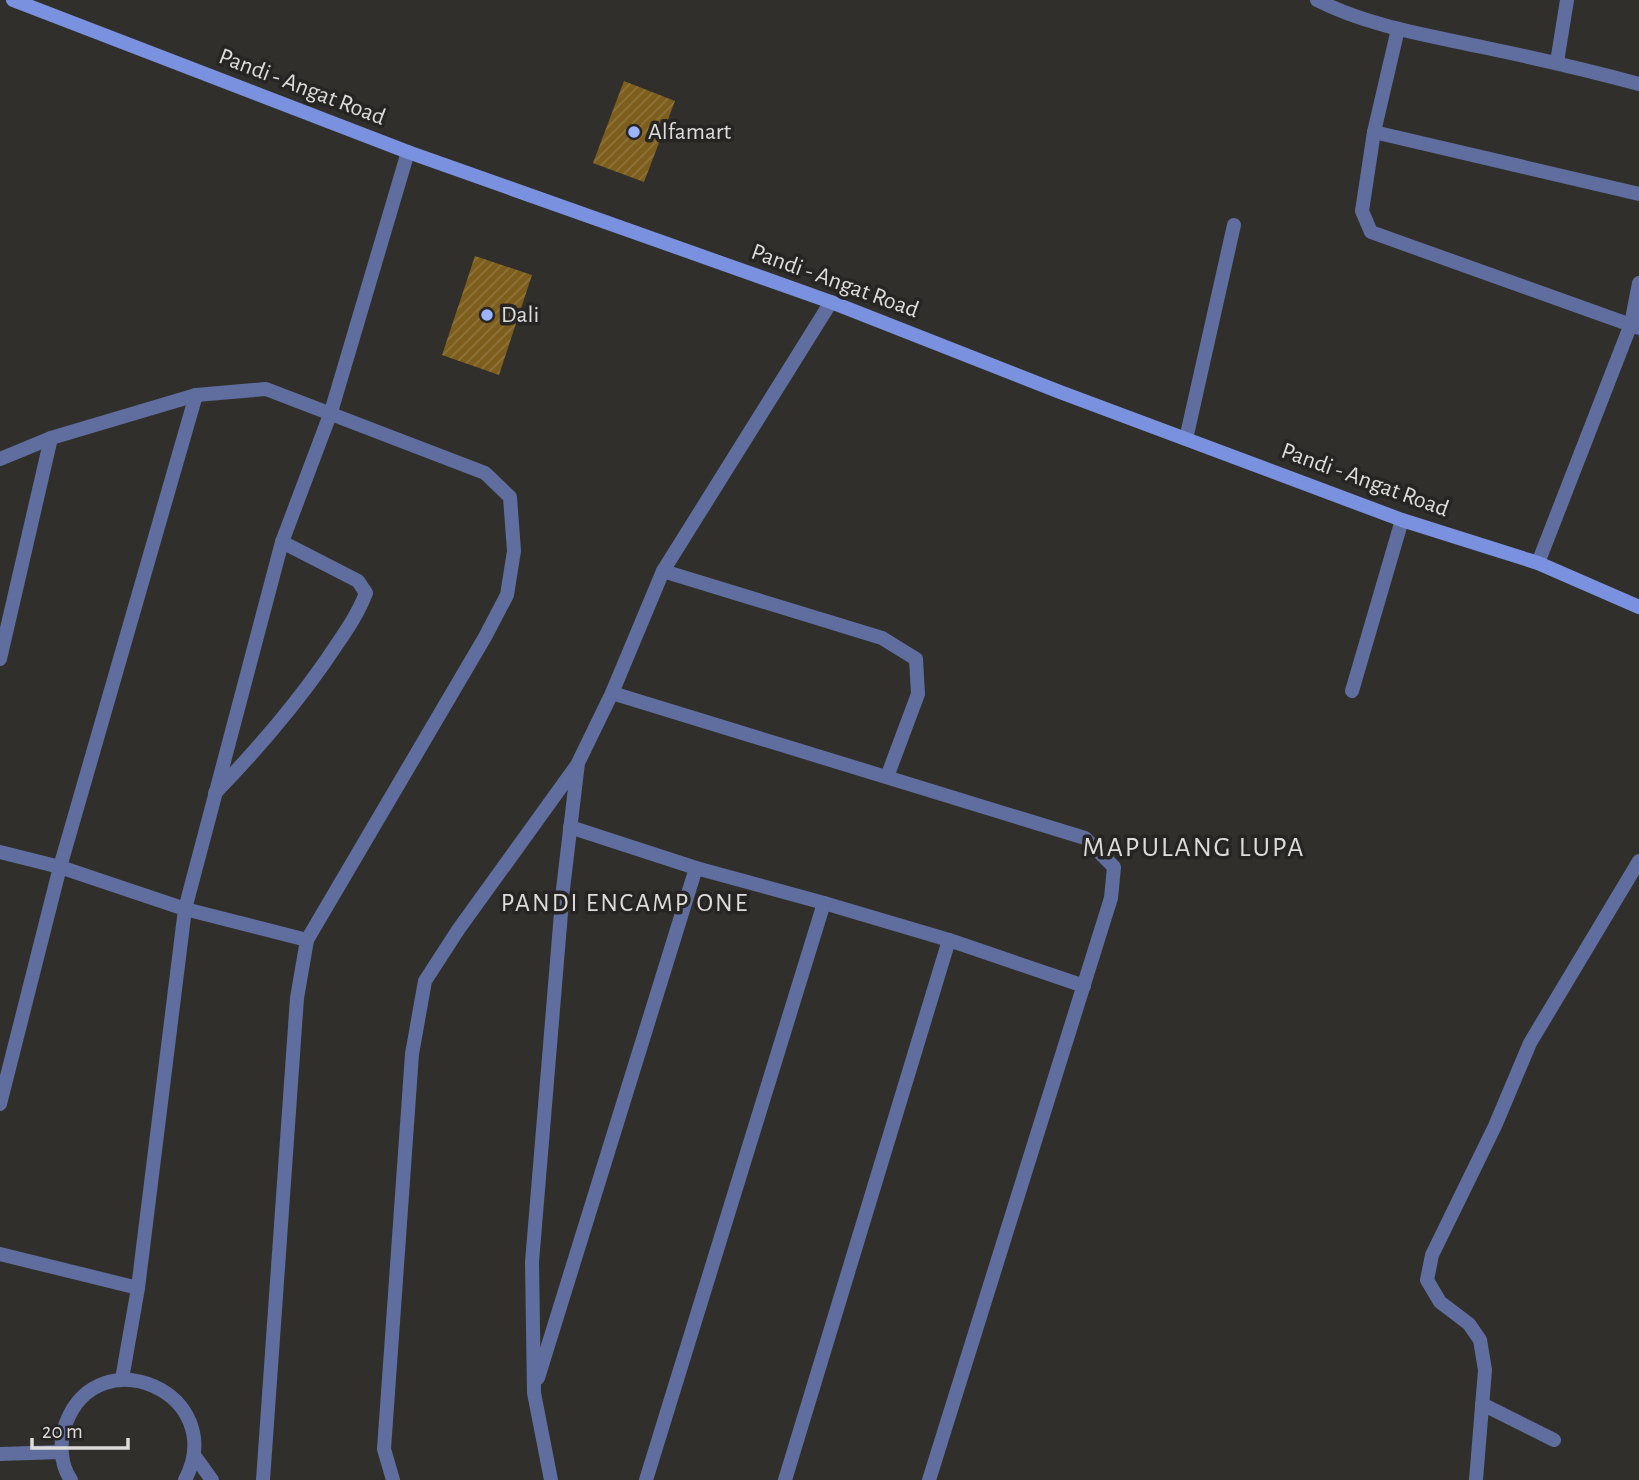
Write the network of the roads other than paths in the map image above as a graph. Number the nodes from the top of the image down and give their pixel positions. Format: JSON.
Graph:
{"nodes":[{"id":1,"x":13,"y":0,"type":"edge"},
{"id":2,"x":1317,"y":0,"type":"edge"},
{"id":3,"x":1567,"y":0,"type":"edge"},
{"id":4,"x":1398,"y":29,"type":"junction"},
{"id":5,"x":1556,"y":62,"type":"junction"},
{"id":6,"x":1639,"y":84,"type":"edge"},
{"id":7,"x":1374,"y":132,"type":"junction"},
{"id":8,"x":408,"y":152,"type":"junction"},
{"id":9,"x":1639,"y":194,"type":"edge"},
{"id":10,"x":1234,"y":225,"type":"dead end"},
{"id":11,"x":1639,"y":283,"type":"edge"},
{"id":12,"x":831,"y":302,"type":"junction"},
{"id":13,"x":1635,"y":326,"type":"edge"},
{"id":14,"x":196,"y":395,"type":"junction"},
{"id":15,"x":331,"y":412,"type":"junction"},
{"id":16,"x":51,"y":438,"type":"junction"},
{"id":17,"x":1186,"y":439,"type":"junction"},
{"id":18,"x":0,"y":458,"type":"edge"},
{"id":19,"x":1402,"y":520,"type":"junction"},
{"id":20,"x":282,"y":542,"type":"junction"},
{"id":21,"x":1538,"y":563,"type":"junction"},
{"id":22,"x":663,"y":571,"type":"junction"},
{"id":23,"x":1639,"y":607,"type":"edge"},
{"id":24,"x":0,"y":659,"type":"edge"},
{"id":25,"x":1352,"y":691,"type":"dead end"},
{"id":26,"x":612,"y":693,"type":"junction"},
{"id":27,"x":578,"y":763,"type":"junction"},
{"id":28,"x":887,"y":777,"type":"junction"},
{"id":29,"x":214,"y":794,"type":"junction"},
{"id":30,"x":570,"y":827,"type":"junction"},
{"id":31,"x":0,"y":852,"type":"edge"},
{"id":32,"x":1639,"y":861,"type":"edge"},
{"id":33,"x":60,"y":867,"type":"junction"},
{"id":34,"x":696,"y":868,"type":"junction"},
{"id":35,"x":824,"y":903,"type":"junction"},
{"id":36,"x":185,"y":909,"type":"junction"},
{"id":37,"x":307,"y":940,"type":"junction"},
{"id":38,"x":949,"y":940,"type":"junction"},
{"id":39,"x":1084,"y":986,"type":"junction"},
{"id":40,"x":0,"y":1104,"type":"edge"},
{"id":41,"x":0,"y":1254,"type":"edge"},
{"id":42,"x":138,"y":1288,"type":"junction"},
{"id":43,"x":122,"y":1379,"type":"junction"},
{"id":44,"x":534,"y":1393,"type":"junction"},
{"id":45,"x":1482,"y":1404,"type":"junction"},
{"id":46,"x":1554,"y":1440,"type":"dead end"},
{"id":47,"x":61,"y":1452,"type":"junction"},
{"id":48,"x":0,"y":1454,"type":"edge"},
{"id":49,"x":194,"y":1455,"type":"junction"},
{"id":50,"x":71,"y":1480,"type":"edge"},
{"id":51,"x":185,"y":1480,"type":"edge"},
{"id":52,"x":212,"y":1480,"type":"edge"},
{"id":53,"x":263,"y":1480,"type":"edge"},
{"id":54,"x":393,"y":1480,"type":"edge"},
{"id":55,"x":551,"y":1480,"type":"edge"},
{"id":56,"x":646,"y":1480,"type":"edge"},
{"id":57,"x":785,"y":1480,"type":"edge"},
{"id":58,"x":929,"y":1480,"type":"edge"},
{"id":59,"x":1475,"y":1480,"type":"edge"}],
"edges":[{"from":1,"to":8,"type":"main road","name":"Pandi - Angat Road"},
{"from":2,"to":4,"type":"street"},
{"from":3,"to":5,"type":"street"},
{"from":4,"to":5,"type":"street"},
{"from":4,"to":7,"type":"street"},
{"from":5,"to":6,"type":"street"},
{"from":7,"to":9,"type":"street"},
{"from":7,"to":13,"type":"street"},
{"from":8,"to":12,"type":"main road","name":"Pandi - Angat Road"},
{"from":8,"to":15,"type":"street"},
{"from":10,"to":17,"type":"street"},
{"from":11,"to":13,"type":"street"},
{"from":12,"to":17,"type":"main road","name":"Pandi - Angat Road"},
{"from":12,"to":22,"type":"street"},
{"from":13,"to":21,"type":"street"},
{"from":14,"to":15,"type":"street"},
{"from":14,"to":16,"type":"street"},
{"from":14,"to":33,"type":"street"},
{"from":15,"to":20,"type":"street"},
{"from":15,"to":37,"type":"street"},
{"from":16,"to":18,"type":"street"},
{"from":16,"to":24,"type":"street"},
{"from":17,"to":19,"type":"main road","name":"Pandi - Angat Road"},
{"from":19,"to":21,"type":"main road","name":"Pandi - Angat Road"},
{"from":19,"to":25,"type":"street"},
{"from":20,"to":29,"type":"street"},
{"from":20,"to":29,"type":"street"},
{"from":21,"to":23,"type":"main road","name":"Pandi - Angat Road"},
{"from":22,"to":26,"type":"street"},
{"from":22,"to":28,"type":"street"},
{"from":26,"to":27,"type":"street"},
{"from":26,"to":28,"type":"street"},
{"from":27,"to":30,"type":"street"},
{"from":27,"to":54,"type":"street"},
{"from":28,"to":39,"type":"street"},
{"from":29,"to":36,"type":"street"},
{"from":30,"to":34,"type":"street"},
{"from":30,"to":44,"type":"street"},
{"from":31,"to":33,"type":"street"},
{"from":32,"to":45,"type":"street"},
{"from":33,"to":36,"type":"street"},
{"from":33,"to":40,"type":"street"},
{"from":34,"to":35,"type":"street"},
{"from":34,"to":44,"type":"street"},
{"from":35,"to":38,"type":"street"},
{"from":35,"to":56,"type":"street"},
{"from":36,"to":37,"type":"street"},
{"from":36,"to":42,"type":"street"},
{"from":37,"to":53,"type":"street"},
{"from":38,"to":39,"type":"street"},
{"from":38,"to":57,"type":"street"},
{"from":39,"to":58,"type":"street"},
{"from":41,"to":42,"type":"street"},
{"from":42,"to":43,"type":"street"},
{"from":43,"to":47,"type":"street"},
{"from":43,"to":49,"type":"street"},
{"from":44,"to":55,"type":"street"},
{"from":45,"to":46,"type":"street"},
{"from":45,"to":59,"type":"street"},
{"from":47,"to":48,"type":"street"},
{"from":47,"to":50,"type":"street"},
{"from":49,"to":51,"type":"street"},
{"from":49,"to":52,"type":"street"}]}
